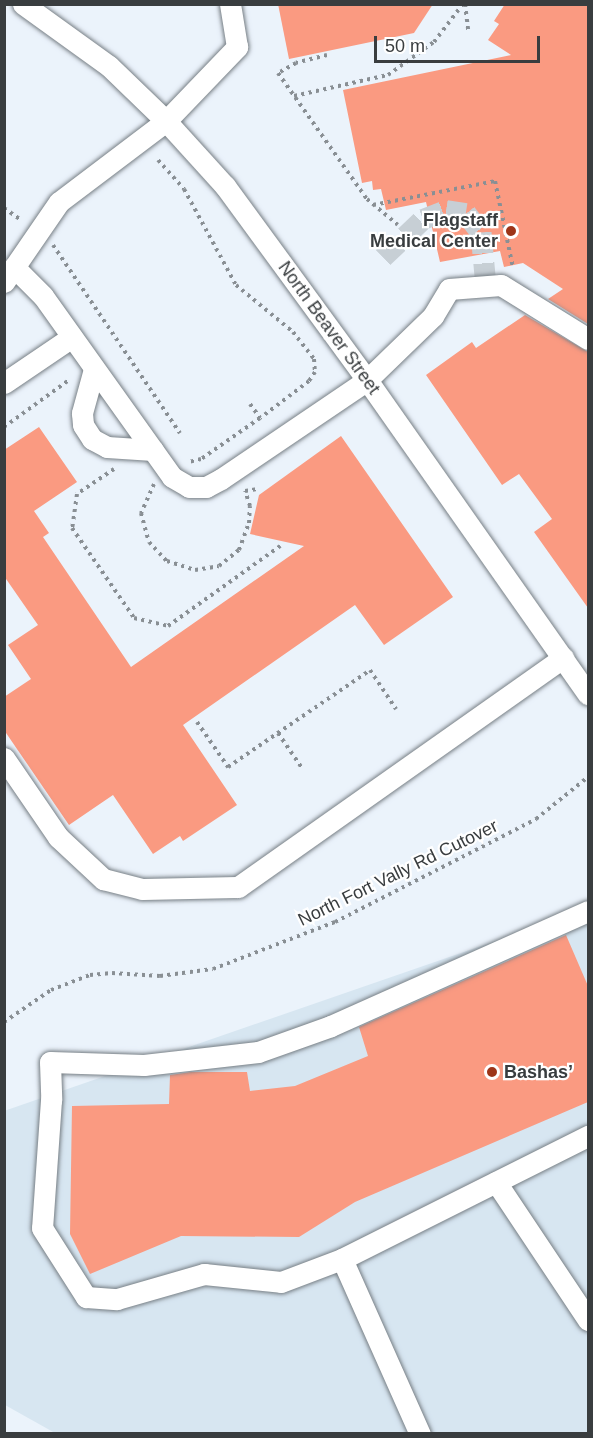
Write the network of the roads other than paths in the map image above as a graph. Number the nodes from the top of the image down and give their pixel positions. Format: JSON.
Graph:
{"nodes":[{"id":1,"x":22,"y":4,"type":"edge"},
{"id":2,"x":230,"y":4,"type":"edge"},
{"id":3,"x":166,"y":120,"type":"junction"},
{"id":4,"x":9,"y":274,"type":"edge"},
{"id":5,"x":72,"y":337,"type":"junction"},
{"id":6,"x":588,"y":339,"type":"edge"},
{"id":7,"x":94,"y":369,"type":"junction"},
{"id":8,"x":367,"y":380,"type":"junction"},
{"id":9,"x":4,"y":383,"type":"edge"},
{"id":10,"x":153,"y":450,"type":"junction"},
{"id":11,"x":563,"y":658,"type":"junction"},
{"id":12,"x":588,"y":694,"type":"edge"},
{"id":13,"x":4,"y":758,"type":"edge"},
{"id":14,"x":588,"y":911,"type":"edge"},
{"id":15,"x":588,"y":1136,"type":"edge"},
{"id":16,"x":496,"y":1182,"type":"junction"},
{"id":17,"x":342,"y":1259,"type":"junction"},
{"id":18,"x":588,"y":1320,"type":"edge"},
{"id":19,"x":420,"y":1434,"type":"edge"}],
"edges":[{"from":1,"to":3,"type":"street","name":"North Beaver Street"},
{"from":2,"to":3,"type":"street"},
{"from":3,"to":4,"type":"street"},
{"from":3,"to":8,"type":"street","name":"North Beaver Street"},
{"from":4,"to":5,"type":"street"},
{"from":5,"to":7,"type":"street"},
{"from":5,"to":9,"type":"street"},
{"from":6,"to":8,"type":"street"},
{"from":7,"to":10,"type":"street"},
{"from":7,"to":10,"type":"street"},
{"from":8,"to":10,"type":"street"},
{"from":8,"to":11,"type":"street","name":"North Beaver Street"},
{"from":11,"to":12,"type":"street","name":"North Beaver Street"},
{"from":11,"to":13,"type":"street"},
{"from":14,"to":17,"type":"street"},
{"from":15,"to":16,"type":"street"},
{"from":16,"to":17,"type":"street"},
{"from":16,"to":18,"type":"street"},
{"from":17,"to":19,"type":"street"}]}
